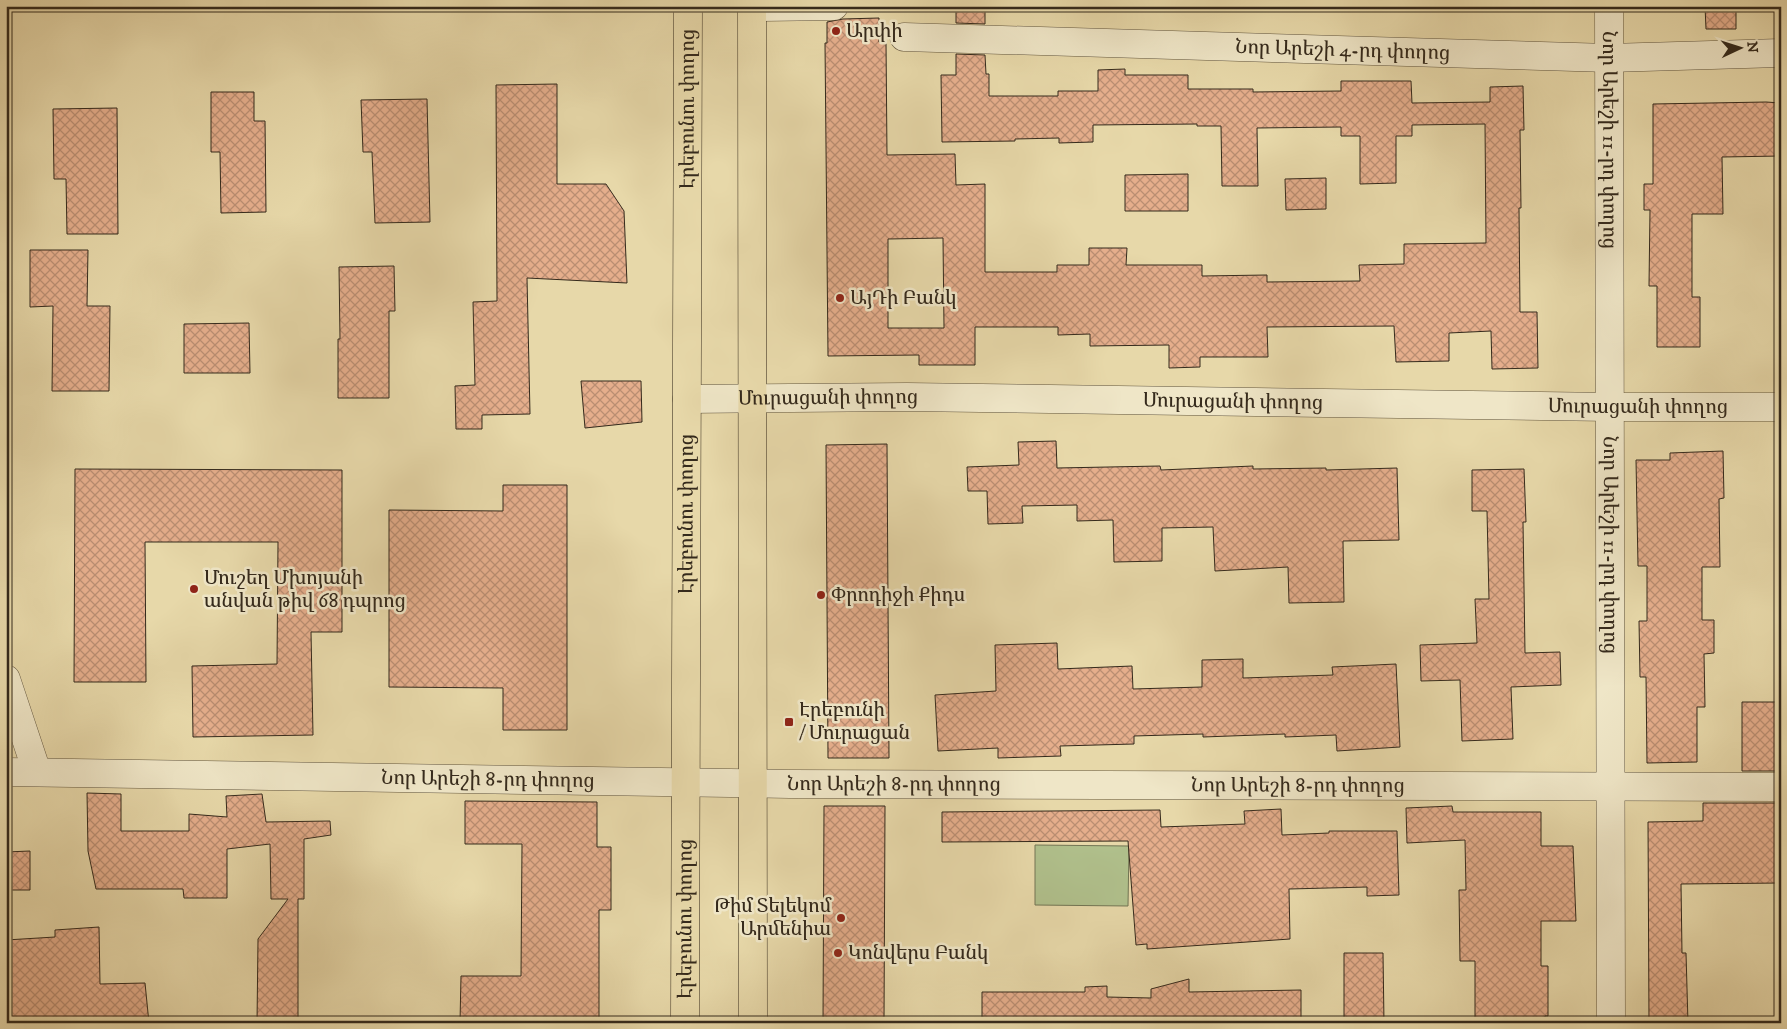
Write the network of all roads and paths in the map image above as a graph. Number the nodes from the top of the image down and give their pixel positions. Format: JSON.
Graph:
{"nodes":[{"id":1,"x":688,"y":6,"type":"edge"},
{"id":2,"x":834,"y":6,"type":"edge"},
{"id":3,"x":1609,"y":6,"type":"edge"},
{"id":4,"x":752,"y":7,"type":"edge"},
{"id":5,"x":904,"y":37,"type":"dead end"},
{"id":6,"x":1781,"y":53,"type":"edge"},
{"id":7,"x":1609,"y":58,"type":"junction"},
{"id":8,"x":687,"y":399,"type":"junction"},
{"id":9,"x":752,"y":399,"type":"junction"},
{"id":10,"x":1610,"y":407,"type":"junction"},
{"id":11,"x":1781,"y":407,"type":"edge"},
{"id":12,"x":6,"y":679,"type":"edge"},
{"id":13,"x":6,"y":772,"type":"edge"},
{"id":14,"x":38,"y":772,"type":"junction"},
{"id":15,"x":686,"y":782,"type":"junction"},
{"id":16,"x":752,"y":784,"type":"junction"},
{"id":17,"x":1610,"y":787,"type":"junction"},
{"id":18,"x":1781,"y":787,"type":"edge"},
{"id":19,"x":686,"y":1023,"type":"edge"},
{"id":20,"x":753,"y":1023,"type":"edge"},
{"id":21,"x":1611,"y":1023,"type":"edge"}],
"edges":[{"from":1,"to":8,"type":"main road","name":"Էրեբունու փողոց"},
{"from":2,"to":4,"type":"street"},
{"from":3,"to":7,"type":"street","name":"Նոր Արեշի 11-րդ փողոց"},
{"from":4,"to":9,"type":"main road"},
{"from":5,"to":7,"type":"street","name":"Նոր Արեշի 4-րդ փողոց"},
{"from":6,"to":7,"type":"street","name":"Նոր Արեշի 4-րդ փողոց"},
{"from":7,"to":10,"type":"street","name":"Նոր Արեշի 11-րդ փողոց"},
{"from":8,"to":9,"type":"street","name":"Մուրացանի փողոց"},
{"from":8,"to":15,"type":"main road","name":"Էրեբունու փողոց"},
{"from":9,"to":10,"type":"street","name":"Մուրացանի փողոց"},
{"from":9,"to":16,"type":"main road"},
{"from":10,"to":11,"type":"street","name":"Մուրացանի փողոց"},
{"from":10,"to":17,"type":"street","name":"Նոր Արեշի 11-րդ փողոց"},
{"from":12,"to":14,"type":"street"},
{"from":13,"to":14,"type":"street","name":"Նոր Արեշի 8-րդ փողոց"},
{"from":14,"to":15,"type":"street","name":"Նոր Արեշի 8-րդ փողոց"},
{"from":15,"to":16,"type":"street","name":"Նոր Արեշի 8-րդ փողոց"},
{"from":15,"to":19,"type":"main road","name":"Էրեբունու փողոց"},
{"from":16,"to":17,"type":"street","name":"Նոր Արեշի 8-րդ փողոց"},
{"from":16,"to":20,"type":"main road"},
{"from":17,"to":18,"type":"street","name":"Նոր Արեշի 8-րդ փողոց"},
{"from":17,"to":21,"type":"street","name":"Նոր Արեշի 11-րդ փողոց"}]}
